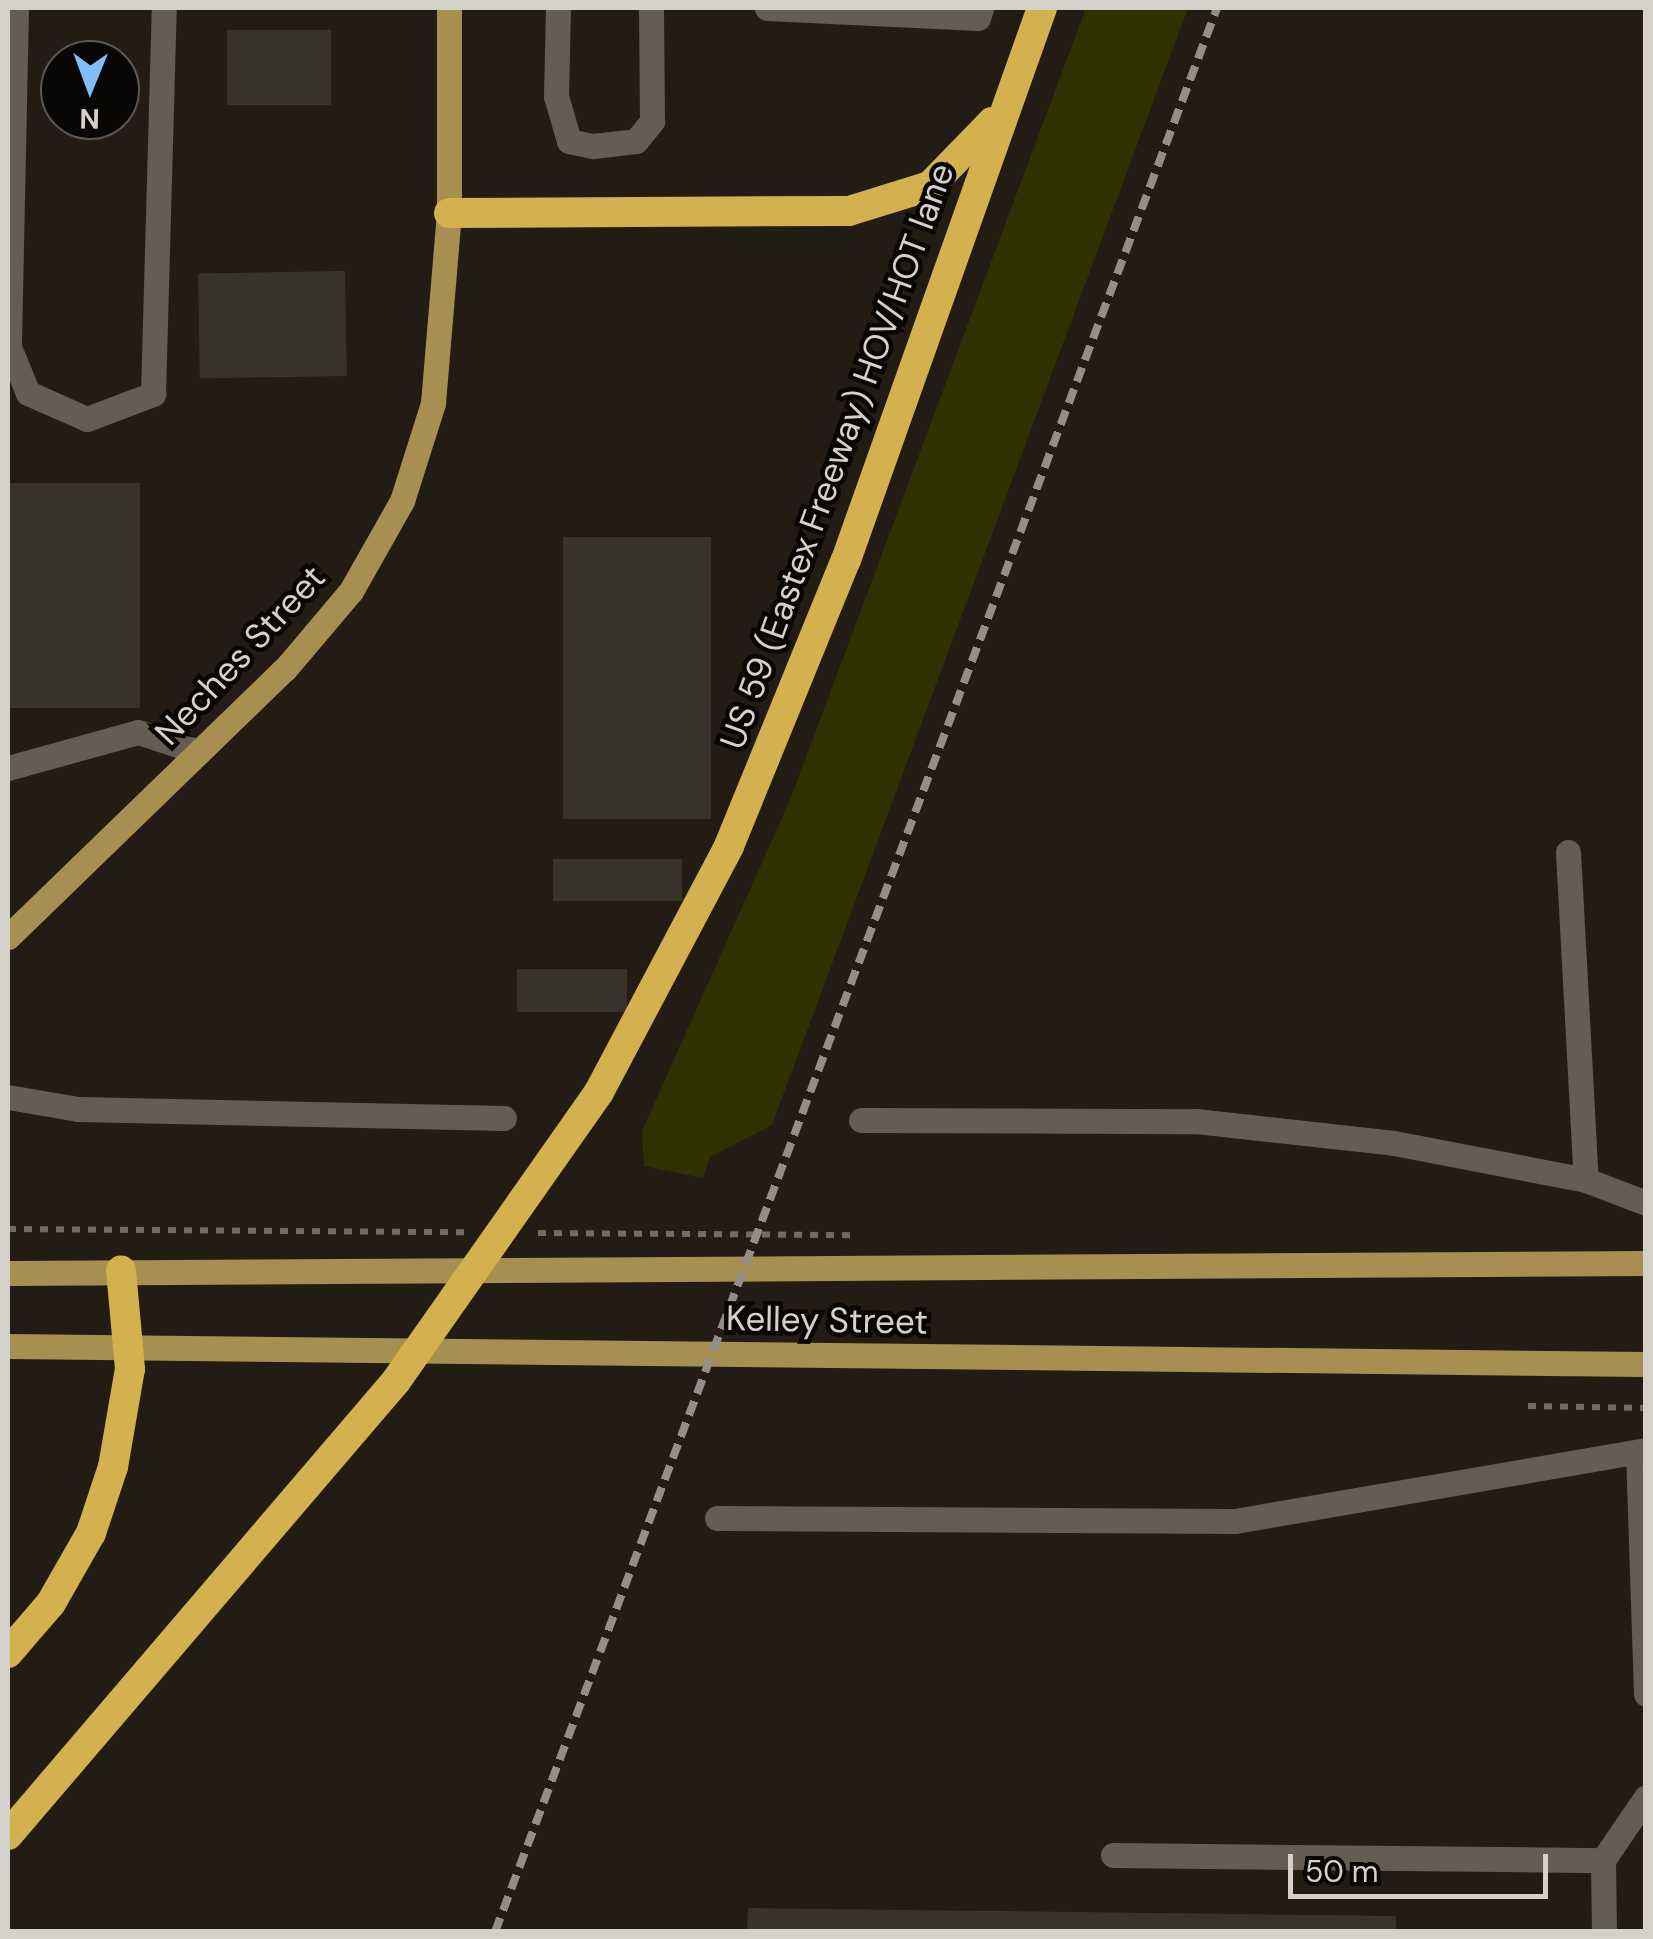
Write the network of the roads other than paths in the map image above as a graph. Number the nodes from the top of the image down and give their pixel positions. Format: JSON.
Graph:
{"nodes":[{"id":1,"x":16,"y":8,"type":"edge"},
{"id":2,"x":164,"y":8,"type":"edge"},
{"id":3,"x":449,"y":8,"type":"edge"},
{"id":4,"x":651,"y":8,"type":"edge"},
{"id":5,"x":766,"y":8,"type":"edge"},
{"id":6,"x":980,"y":8,"type":"edge"},
{"id":7,"x":1042,"y":8,"type":"edge"},
{"id":8,"x":556,"y":9,"type":"edge"},
{"id":9,"x":1008,"y":100,"type":"junction"},
{"id":10,"x":450,"y":214,"type":"junction"},
{"id":11,"x":199,"y":752,"type":"junction"},
{"id":12,"x":8,"y":768,"type":"edge"},
{"id":13,"x":1568,"y":852,"type":"dead end"},
{"id":14,"x":8,"y":937,"type":"edge"},
{"id":15,"x":8,"y":1097,"type":"edge"},
{"id":16,"x":504,"y":1118,"type":"dead end"},
{"id":17,"x":861,"y":1120,"type":"dead end"},
{"id":18,"x":1586,"y":1180,"type":"junction"},
{"id":19,"x":1646,"y":1203,"type":"edge"},
{"id":20,"x":1646,"y":1263,"type":"edge"},
{"id":21,"x":121,"y":1270,"type":"junction"},
{"id":22,"x":8,"y":1273,"type":"edge"},
{"id":23,"x":8,"y":1346,"type":"edge"},
{"id":24,"x":128,"y":1346,"type":"junction"},
{"id":25,"x":1646,"y":1364,"type":"edge"},
{"id":26,"x":1642,"y":1451,"type":"edge"},
{"id":27,"x":717,"y":1518,"type":"dead end"},
{"id":28,"x":8,"y":1653,"type":"edge"},
{"id":29,"x":1646,"y":1694,"type":"edge"},
{"id":30,"x":1646,"y":1796,"type":"edge"},
{"id":31,"x":8,"y":1835,"type":"edge"},
{"id":32,"x":1112,"y":1855,"type":"dead end"},
{"id":33,"x":1603,"y":1860,"type":"junction"},
{"id":34,"x":1604,"y":1932,"type":"edge"}],
"edges":[{"from":1,"to":2,"type":"lane"},
{"from":3,"to":10,"type":"main road","name":"Neches Street"},
{"from":4,"to":8,"type":"lane"},
{"from":5,"to":6,"type":"lane"},
{"from":7,"to":9,"type":"highway","name":"US 59 (Eastex Freeway) HOV/HOT lane"},
{"from":9,"to":10,"type":"highway"},
{"from":9,"to":31,"type":"highway","name":"US 59 (Eastex Freeway) HOV/HOT lane"},
{"from":10,"to":11,"type":"main road","name":"Neches Street"},
{"from":11,"to":12,"type":"lane"},
{"from":11,"to":14,"type":"main road","name":"Neches Street"},
{"from":13,"to":18,"type":"lane"},
{"from":15,"to":16,"type":"lane"},
{"from":17,"to":18,"type":"lane"},
{"from":18,"to":19,"type":"lane"},
{"from":20,"to":21,"type":"main road","name":"Kelley Street"},
{"from":21,"to":22,"type":"main road","name":"Kelley Street"},
{"from":21,"to":24,"type":"highway"},
{"from":23,"to":24,"type":"main road","name":"Kelley Street"},
{"from":24,"to":25,"type":"main road","name":"Kelley Street"},
{"from":24,"to":28,"type":"highway"},
{"from":26,"to":27,"type":"lane"},
{"from":26,"to":29,"type":"lane"},
{"from":30,"to":33,"type":"lane"},
{"from":32,"to":33,"type":"lane"},
{"from":33,"to":34,"type":"lane"}]}
